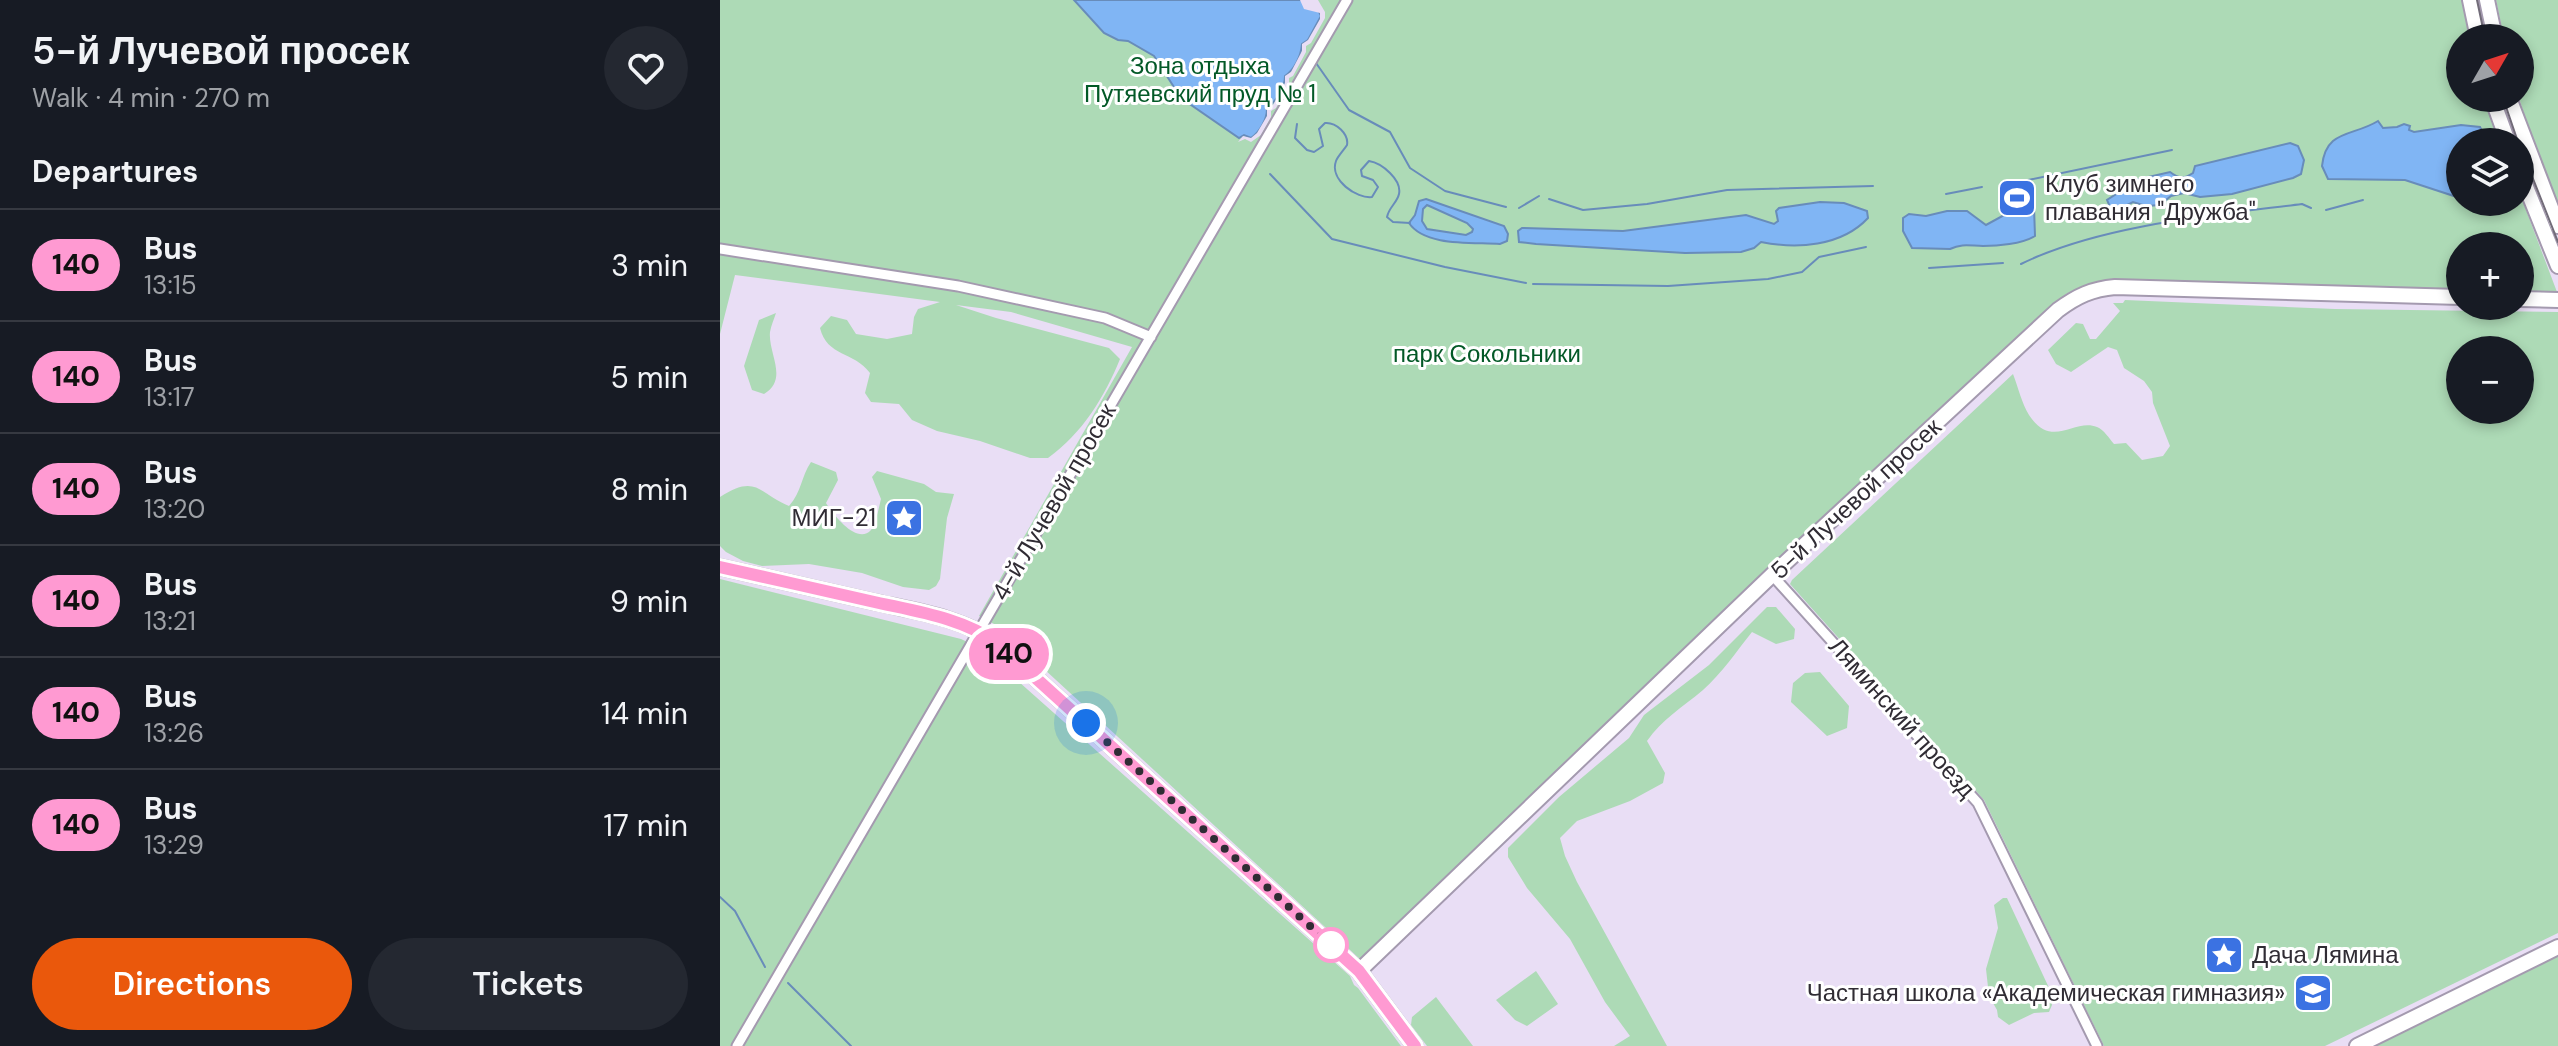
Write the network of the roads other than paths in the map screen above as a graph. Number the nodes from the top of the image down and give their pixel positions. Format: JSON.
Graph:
{"nodes":[{"id":1,"x":1347,"y":0,"type":"edge"},
{"id":2,"x":2470,"y":0,"type":"edge"},
{"id":3,"x":2487,"y":0,"type":"edge"},
{"id":4,"x":2475,"y":24,"type":"edge"},
{"id":5,"x":2492,"y":24,"type":"edge"},
{"id":6,"x":2514,"y":112,"type":"edge"},
{"id":7,"x":2534,"y":207,"type":"edge"},
{"id":8,"x":2558,"y":226,"type":"edge"},
{"id":9,"x":720,"y":249,"type":"edge"},
{"id":10,"x":2558,"y":266,"type":"edge"},
{"id":11,"x":2446,"y":297,"type":"edge"},
{"id":12,"x":2534,"y":299,"type":"edge"},
{"id":13,"x":2558,"y":300,"type":"edge"},
{"id":14,"x":1151,"y":337,"type":"junction"},
{"id":15,"x":720,"y":567,"type":"edge"},
{"id":16,"x":1772,"y":575,"type":"junction"},
{"id":17,"x":979,"y":630,"type":"junction"},
{"id":18,"x":2558,"y":947,"type":"edge"},
{"id":19,"x":1359,"y":971,"type":"junction"},
{"id":20,"x":737,"y":1046,"type":"edge"},
{"id":21,"x":1415,"y":1046,"type":"edge"},
{"id":22,"x":2097,"y":1046,"type":"edge"},
{"id":23,"x":2357,"y":1046,"type":"edge"}],
"edges":[{"from":1,"to":14,"type":"street","name":"4-й Лучевой просек"},
{"from":2,"to":4,"type":"street"},
{"from":3,"to":5,"type":"street"},
{"from":6,"to":8,"type":"street"},
{"from":7,"to":10,"type":"street"},
{"from":9,"to":14,"type":"street"},
{"from":11,"to":16,"type":"street","name":"5-й Лучевой просек"},
{"from":12,"to":13,"type":"street"},
{"from":14,"to":17,"type":"street","name":"4-й Лучевой просек"},
{"from":15,"to":17,"type":"street"},
{"from":16,"to":19,"type":"street","name":"5-й Лучевой просек"},
{"from":16,"to":22,"type":"street","name":"Ляминский проезд"},
{"from":17,"to":19,"type":"street"},
{"from":17,"to":20,"type":"street","name":"4-й Лучевой просек"},
{"from":18,"to":23,"type":"street"},
{"from":19,"to":21,"type":"street"}]}
